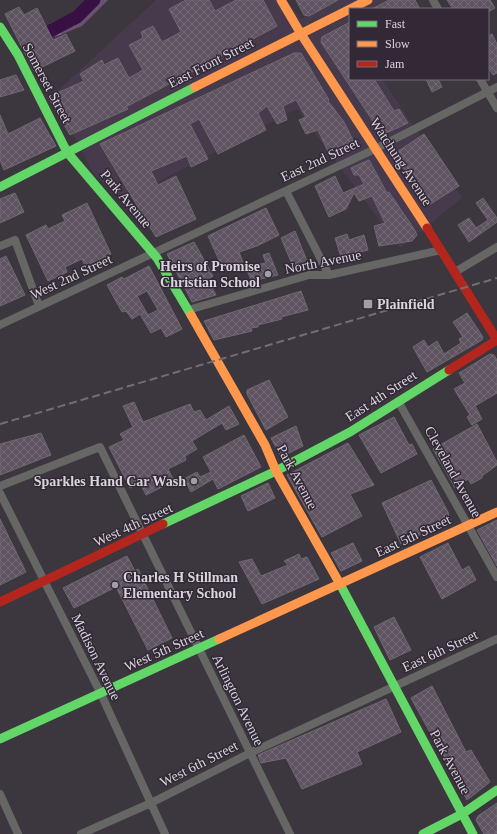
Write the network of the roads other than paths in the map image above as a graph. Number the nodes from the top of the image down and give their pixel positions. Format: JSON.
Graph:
{"nodes":[{"id":1,"x":281,"y":0,"type":"edge"},
{"id":2,"x":368,"y":0,"type":"edge"},
{"id":3,"x":352,"y":8,"type":"edge"},
{"id":4,"x":349,"y":10,"type":"edge"},
{"id":5,"x":0,"y":27,"type":"edge"},
{"id":6,"x":300,"y":34,"type":"junction"},
{"id":7,"x":481,"y":80,"type":"edge"},
{"id":8,"x":497,"y":87,"type":"edge"},
{"id":9,"x":488,"y":92,"type":"junction"},
{"id":10,"x":497,"y":108,"type":"edge"},
{"id":11,"x":375,"y":149,"type":"junction"},
{"id":12,"x":67,"y":152,"type":"junction"},
{"id":13,"x":0,"y":187,"type":"edge"},
{"id":14,"x":286,"y":190,"type":"junction"},
{"id":15,"x":0,"y":246,"type":"edge"},
{"id":16,"x":497,"y":247,"type":"edge"},
{"id":17,"x":441,"y":250,"type":"junction"},
{"id":18,"x":153,"y":254,"type":"junction"},
{"id":19,"x":455,"y":272,"type":"junction"},
{"id":20,"x":329,"y":276,"type":"junction"},
{"id":21,"x":39,"y":306,"type":"junction"},
{"id":22,"x":188,"y":310,"type":"junction"},
{"id":23,"x":0,"y":325,"type":"edge"},
{"id":24,"x":497,"y":340,"type":"edge"},
{"id":25,"x":398,"y":401,"type":"junction"},
{"id":26,"x":276,"y":471,"type":"junction"},
{"id":27,"x":0,"y":486,"type":"edge"},
{"id":28,"x":0,"y":493,"type":"edge"},
{"id":29,"x":497,"y":512,"type":"edge"},
{"id":30,"x":469,"y":526,"type":"junction"},
{"id":31,"x":144,"y":535,"type":"junction"},
{"id":32,"x":497,"y":577,"type":"edge"},
{"id":33,"x":44,"y":581,"type":"junction"},
{"id":34,"x":340,"y":585,"type":"junction"},
{"id":35,"x":0,"y":602,"type":"edge"},
{"id":36,"x":497,"y":639,"type":"edge"},
{"id":37,"x":199,"y":649,"type":"junction"},
{"id":38,"x":394,"y":686,"type":"junction"},
{"id":39,"x":101,"y":694,"type":"junction"},
{"id":40,"x":0,"y":739,"type":"edge"},
{"id":41,"x":250,"y":753,"type":"junction"},
{"id":42,"x":497,"y":790,"type":"edge"},
{"id":43,"x":0,"y":794,"type":"edge"},
{"id":44,"x":151,"y":803,"type":"junction"},
{"id":45,"x":462,"y":814,"type":"junction"},
{"id":46,"x":18,"y":834,"type":"edge"},
{"id":47,"x":81,"y":834,"type":"edge"},
{"id":48,"x":165,"y":834,"type":"edge"},
{"id":49,"x":290,"y":834,"type":"edge"},
{"id":50,"x":423,"y":834,"type":"edge"},
{"id":51,"x":473,"y":834,"type":"edge"}],
"edges":[{"from":1,"to":6,"type":"main road","name":"Watchung Avenue"},
{"from":2,"to":3,"type":"main road","name":"East Front Street"},
{"from":4,"to":6,"type":"main road","name":"East Front Street"},
{"from":5,"to":12,"type":"main road","name":"Somerset Street"},
{"from":6,"to":11,"type":"main road","name":"Watchung Avenue"},
{"from":6,"to":12,"type":"main road","name":"East Front Street"},
{"from":7,"to":9,"type":"street"},
{"from":8,"to":9,"type":"street","name":"East 2nd Street"},
{"from":9,"to":10,"type":"street"},
{"from":9,"to":11,"type":"street","name":"East 2nd Street"},
{"from":11,"to":14,"type":"street","name":"East 2nd Street"},
{"from":11,"to":17,"type":"main road","name":"Watchung Avenue"},
{"from":12,"to":13,"type":"main road","name":"East Front Street"},
{"from":12,"to":18,"type":"main road","name":"Park Avenue"},
{"from":14,"to":18,"type":"street","name":"East 2nd Street"},
{"from":14,"to":20,"type":"street"},
{"from":15,"to":21,"type":"street"},
{"from":16,"to":19,"type":"street"},
{"from":17,"to":19,"type":"main road","name":"Watchung Avenue"},
{"from":17,"to":20,"type":"street","name":"North Avenue"},
{"from":18,"to":21,"type":"street","name":"West 2nd Street"},
{"from":18,"to":22,"type":"main road","name":"Park Avenue"},
{"from":19,"to":24,"type":"main road","name":"Watchung Avenue"},
{"from":20,"to":22,"type":"street","name":"North Avenue"},
{"from":21,"to":23,"type":"street","name":"West 2nd Street"},
{"from":22,"to":26,"type":"main road","name":"Park Avenue"},
{"from":24,"to":25,"type":"main road","name":"East 4th Street"},
{"from":25,"to":26,"type":"main road","name":"East 4th Street"},
{"from":25,"to":30,"type":"street","name":"Cleveland Avenue"},
{"from":26,"to":31,"type":"main road","name":"West 4th Street"},
{"from":26,"to":34,"type":"main road","name":"Park Avenue"},
{"from":27,"to":31,"type":"street","name":"Arlington Avenue"},
{"from":28,"to":33,"type":"street","name":"Madison Avenue"},
{"from":29,"to":30,"type":"main road","name":"East 5th Street"},
{"from":30,"to":32,"type":"street","name":"Cleveland Avenue"},
{"from":30,"to":34,"type":"main road","name":"East 5th Street"},
{"from":31,"to":33,"type":"main road","name":"West 4th Street"},
{"from":31,"to":37,"type":"street","name":"Arlington Avenue"},
{"from":33,"to":35,"type":"main road","name":"West 4th Street"},
{"from":33,"to":39,"type":"street","name":"Madison Avenue"},
{"from":34,"to":37,"type":"main road","name":"West 5th Street"},
{"from":34,"to":38,"type":"main road","name":"Park Avenue"},
{"from":36,"to":38,"type":"street","name":"East 6th Street"},
{"from":37,"to":39,"type":"main road","name":"West 5th Street"},
{"from":37,"to":41,"type":"street","name":"Arlington Avenue"},
{"from":38,"to":41,"type":"street","name":"West 6th Street"},
{"from":38,"to":45,"type":"main road","name":"Park Avenue"},
{"from":39,"to":40,"type":"main road","name":"West 5th Street"},
{"from":39,"to":44,"type":"street","name":"Madison Avenue"},
{"from":41,"to":44,"type":"street","name":"West 6th Street"},
{"from":41,"to":49,"type":"street","name":"Arlington Avenue"},
{"from":42,"to":45,"type":"main road"},
{"from":43,"to":46,"type":"street"},
{"from":44,"to":47,"type":"street","name":"West 6th Street"},
{"from":44,"to":48,"type":"street","name":"Madison Avenue"},
{"from":45,"to":50,"type":"main road"},
{"from":45,"to":51,"type":"main road","name":"Park Avenue"}]}
